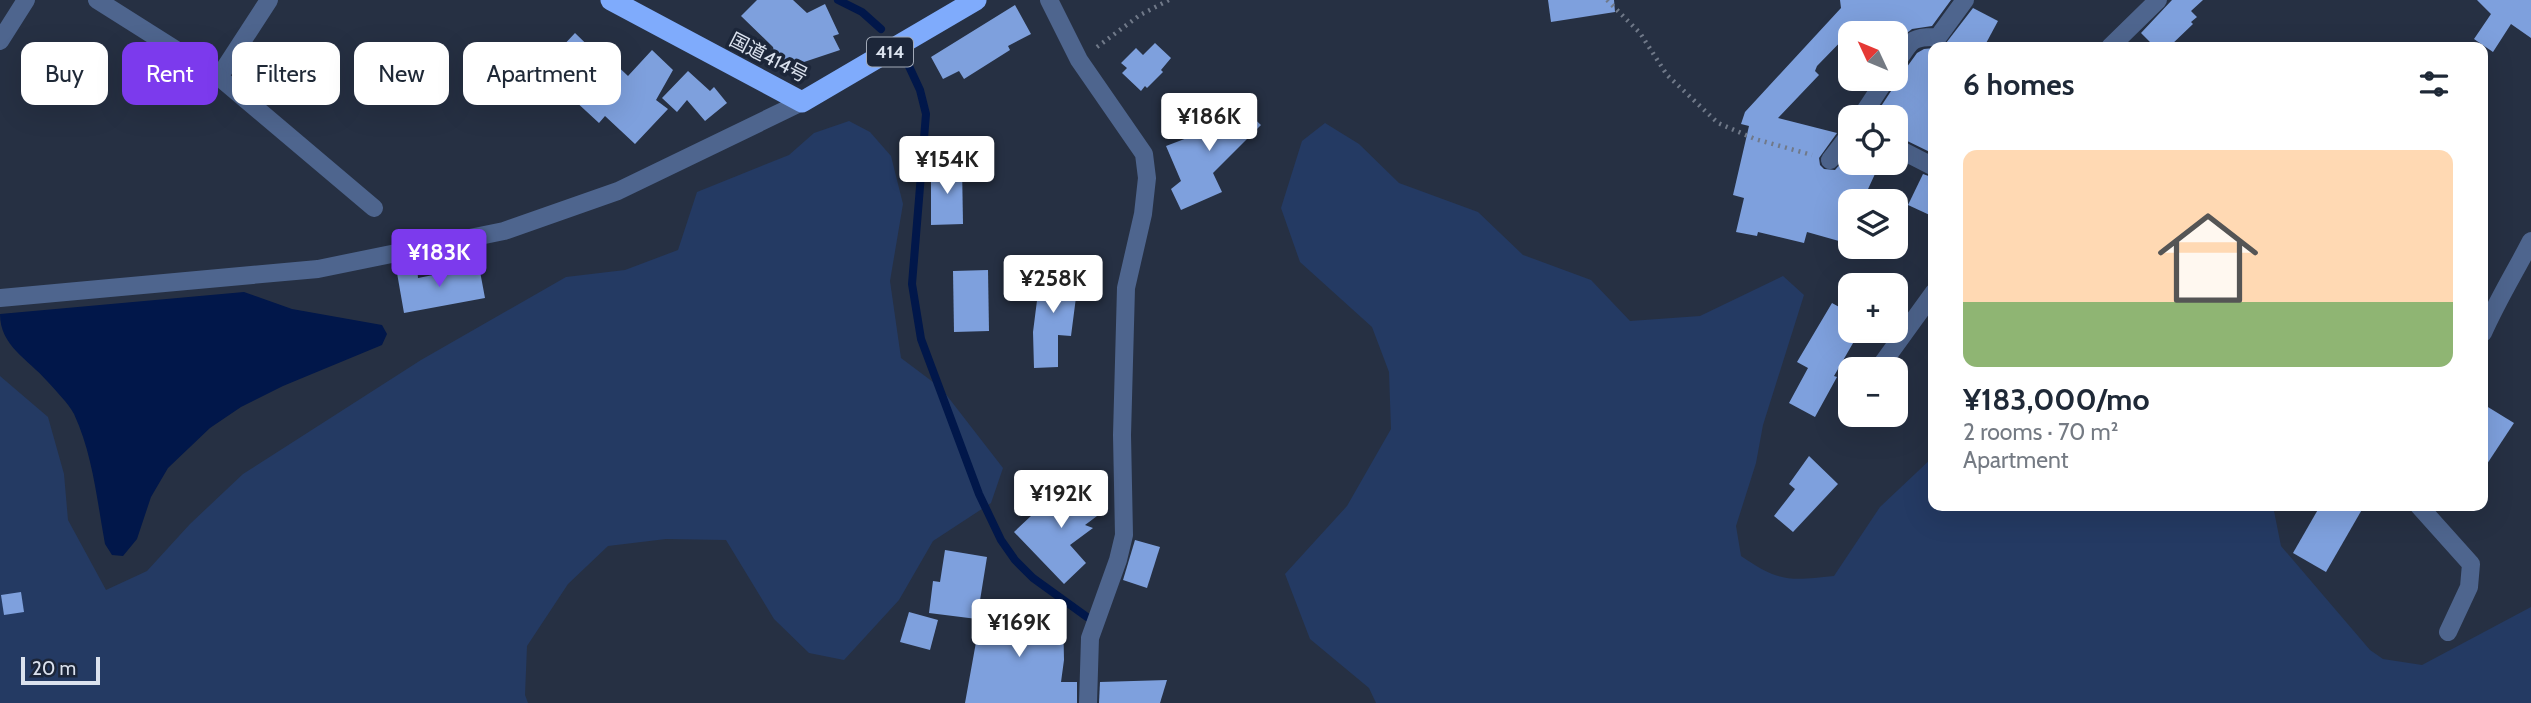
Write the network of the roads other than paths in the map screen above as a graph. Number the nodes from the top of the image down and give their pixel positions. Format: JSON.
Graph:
{"nodes":[{"id":1,"x":26,"y":0,"type":"edge"},
{"id":2,"x":97,"y":0,"type":"edge"},
{"id":3,"x":269,"y":0,"type":"edge"},
{"id":4,"x":611,"y":0,"type":"edge"},
{"id":5,"x":976,"y":0,"type":"edge"},
{"id":6,"x":1049,"y":0,"type":"edge"},
{"id":7,"x":1965,"y":0,"type":"edge"},
{"id":8,"x":2158,"y":0,"type":"edge"},
{"id":9,"x":0,"y":41,"type":"edge"},
{"id":10,"x":2115,"y":42,"type":"edge"},
{"id":11,"x":1908,"y":46,"type":"edge"},
{"id":12,"x":219,"y":77,"type":"junction"},
{"id":13,"x":802,"y":102,"type":"junction"},
{"id":14,"x":1838,"y":150,"type":"edge"},
{"id":15,"x":1908,"y":154,"type":"edge"},
{"id":16,"x":1830,"y":160,"type":"road end"},
{"id":17,"x":1928,"y":164,"type":"edge"},
{"id":18,"x":374,"y":208,"type":"dead end"},
{"id":19,"x":2531,"y":241,"type":"edge"},
{"id":20,"x":0,"y":298,"type":"edge"},
{"id":21,"x":1928,"y":300,"type":"edge"},
{"id":22,"x":2488,"y":322,"type":"edge"},
{"id":23,"x":1887,"y":357,"type":"edge"},
{"id":24,"x":2423,"y":511,"type":"edge"},
{"id":25,"x":2448,"y":632,"type":"dead end"},
{"id":26,"x":1088,"y":703,"type":"edge"}],
"edges":[{"from":1,"to":9,"type":"street"},
{"from":2,"to":12,"type":"street"},
{"from":3,"to":12,"type":"street"},
{"from":4,"to":13,"type":"highway","name":"国道414号"},
{"from":5,"to":13,"type":"highway","name":"国道414号","number":"414"},
{"from":6,"to":26,"type":"street"},
{"from":7,"to":11,"type":"street"},
{"from":8,"to":10,"type":"street"},
{"from":12,"to":18,"type":"street"},
{"from":13,"to":20,"type":"street"},
{"from":14,"to":16,"type":"street"},
{"from":15,"to":17,"type":"street"},
{"from":19,"to":22,"type":"street"},
{"from":21,"to":23,"type":"street"},
{"from":24,"to":25,"type":"street"}]}
